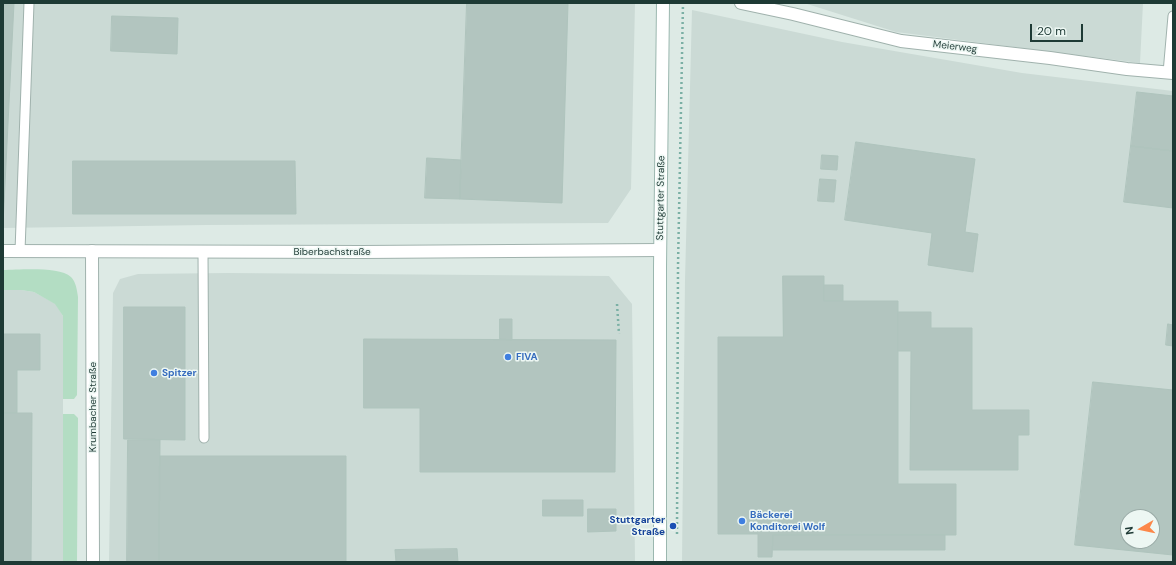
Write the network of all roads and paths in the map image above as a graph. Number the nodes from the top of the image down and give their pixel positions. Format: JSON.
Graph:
{"nodes":[{"id":1,"x":30,"y":3,"type":"edge"},
{"id":2,"x":664,"y":3,"type":"edge"},
{"id":3,"x":683,"y":3,"type":"edge"},
{"id":4,"x":741,"y":3,"type":"edge"},
{"id":5,"x":1173,"y":16,"type":"edge"},
{"id":6,"x":1170,"y":73,"type":"edge"},
{"id":7,"x":660,"y":250,"type":"junction"},
{"id":8,"x":3,"y":251,"type":"edge"},
{"id":9,"x":20,"y":251,"type":"junction"},
{"id":10,"x":92,"y":251,"type":"junction"},
{"id":11,"x":203,"y":252,"type":"junction"},
{"id":12,"x":617,"y":304,"type":"dead end"},
{"id":13,"x":619,"y":334,"type":"dead end"},
{"id":14,"x":204,"y":438,"type":"dead end"},
{"id":15,"x":676,"y":539,"type":"dead end"},
{"id":16,"x":94,"y":562,"type":"edge"},
{"id":17,"x":660,"y":562,"type":"edge"}],
"edges":[{"from":1,"to":9,"type":"lane"},
{"from":2,"to":7,"type":"street","name":"Stuttgarter Straße"},
{"from":3,"to":15,"type":"path"},
{"from":4,"to":6,"type":"street","name":"Meierweg"},
{"from":5,"to":6,"type":"lane"},
{"from":7,"to":11,"type":"street","name":"Biberbachstraße"},
{"from":7,"to":17,"type":"street","name":"Stuttgarter Straße"},
{"from":8,"to":9,"type":"street","name":"Biberbachstraße"},
{"from":9,"to":10,"type":"street","name":"Biberbachstraße"},
{"from":10,"to":11,"type":"street","name":"Biberbachstraße"},
{"from":10,"to":16,"type":"street","name":"Krumbacher Straße"},
{"from":11,"to":14,"type":"lane"},
{"from":12,"to":13,"type":"path"}]}
